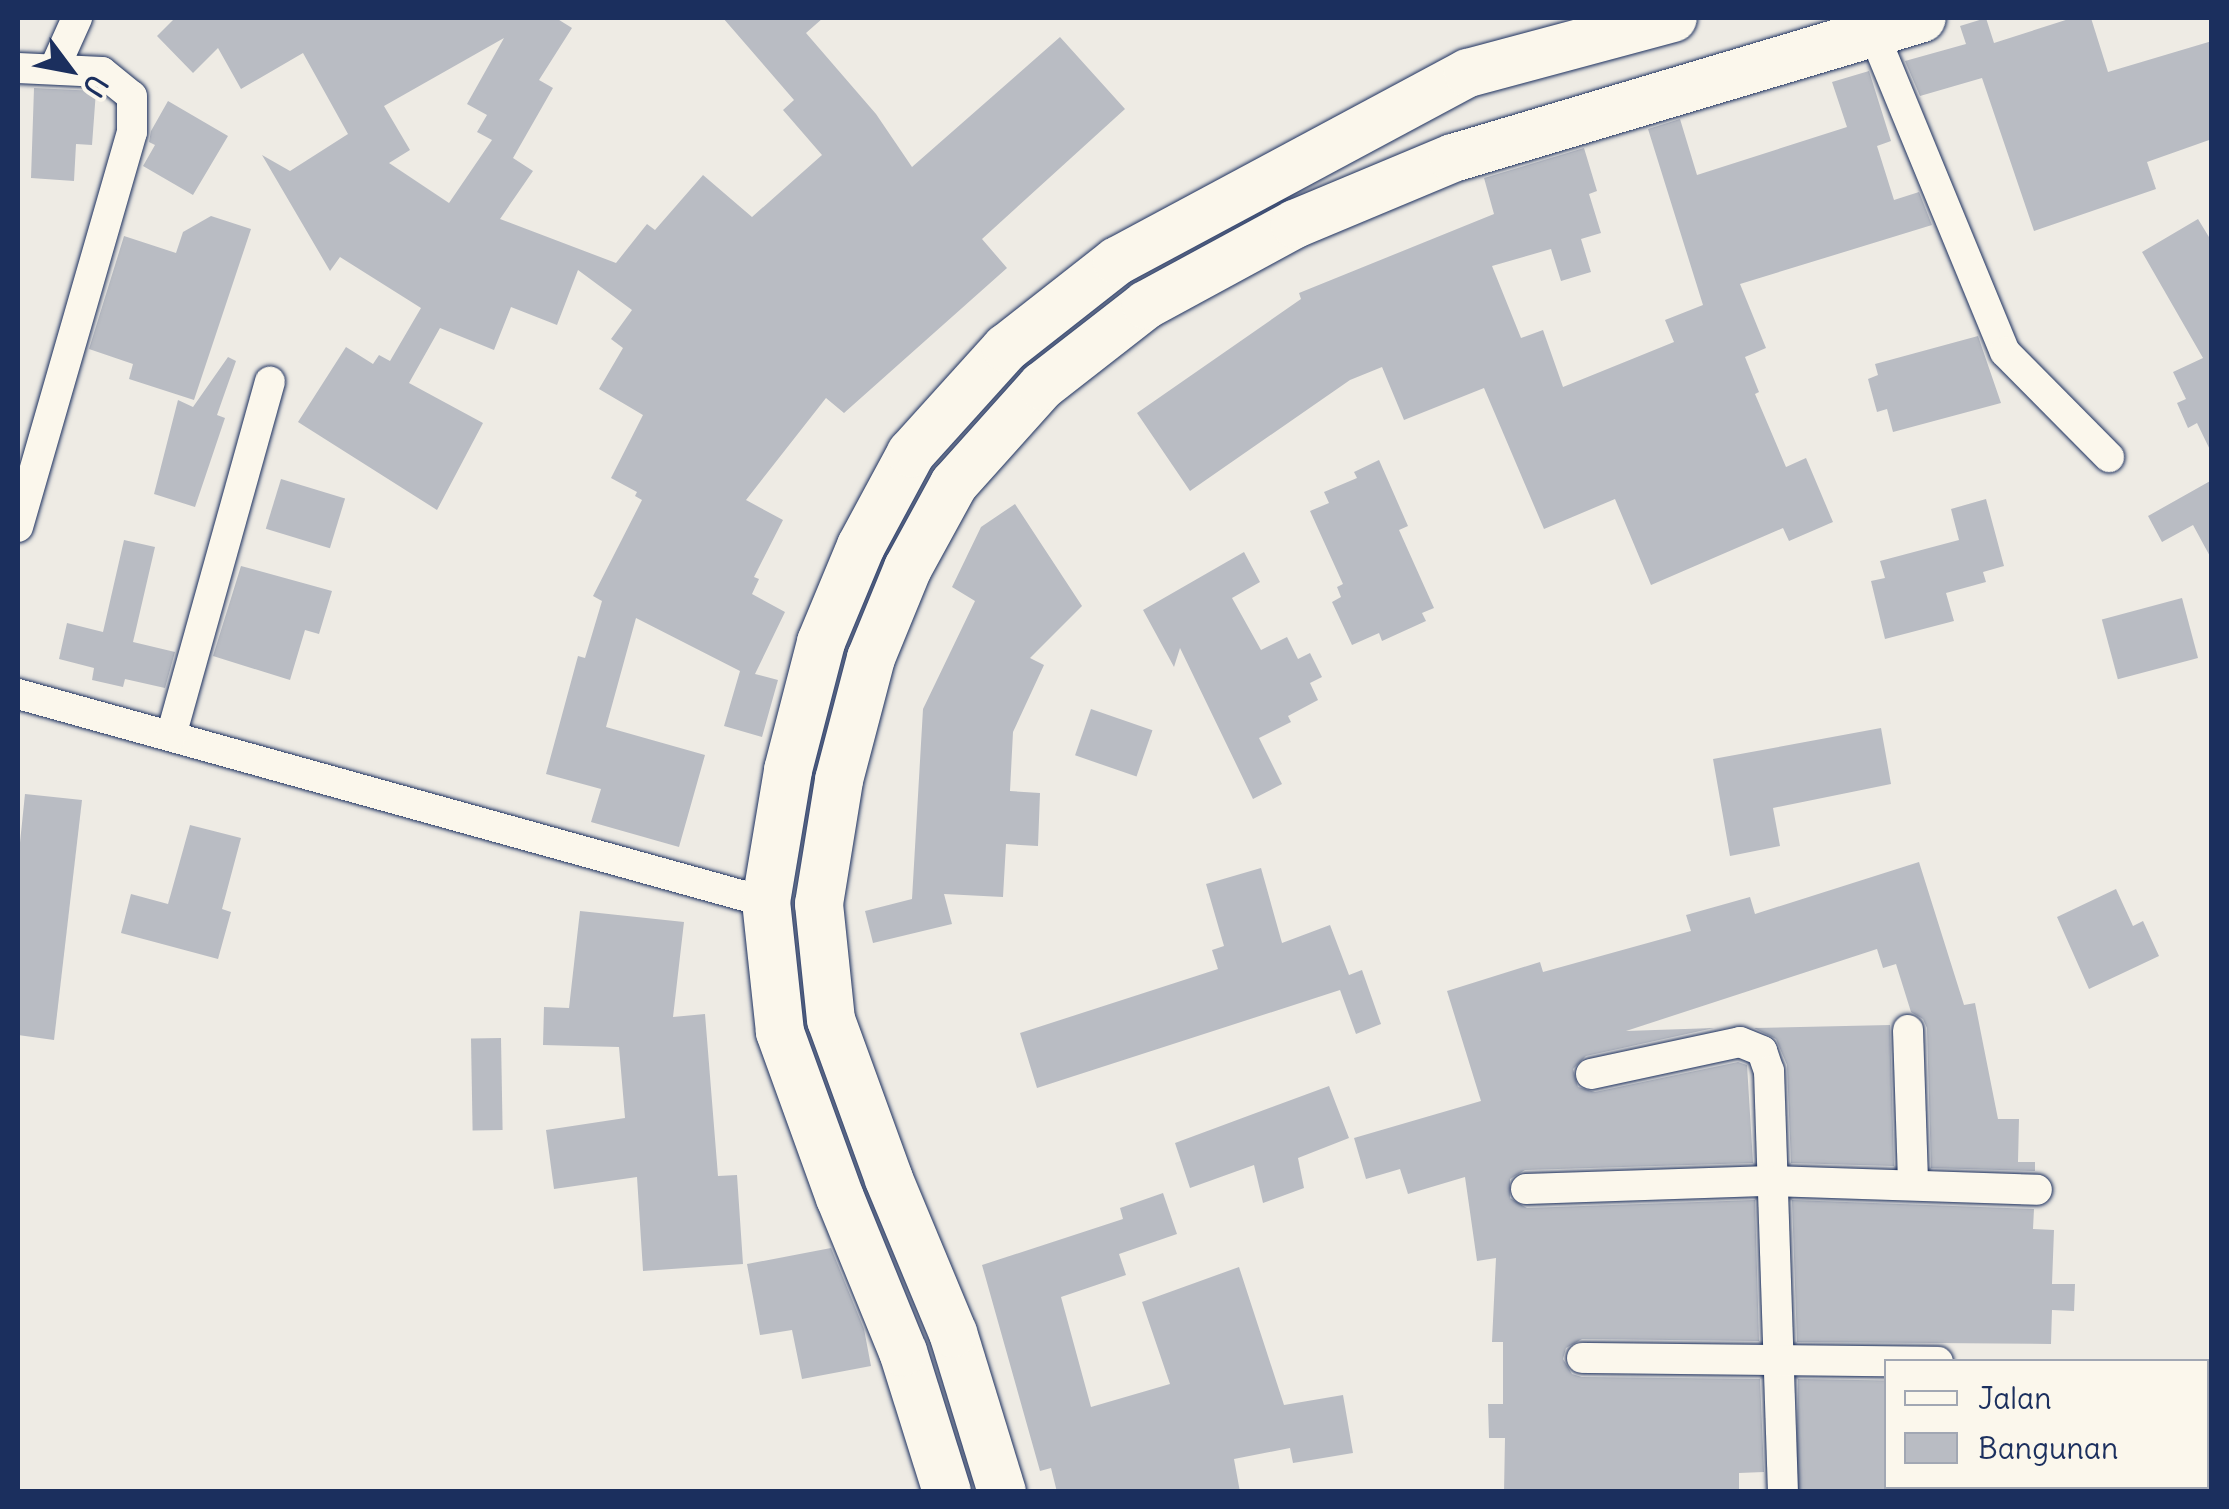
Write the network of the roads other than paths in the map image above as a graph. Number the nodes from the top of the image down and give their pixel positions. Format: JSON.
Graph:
{"nodes":[{"id":1,"x":78,"y":18,"type":"edge"},
{"id":2,"x":1673,"y":18,"type":"edge"},
{"id":3,"x":1922,"y":18,"type":"edge"},
{"id":4,"x":1873,"y":32,"type":"junction"},
{"id":5,"x":55,"y":67,"type":"junction"},
{"id":6,"x":18,"y":68,"type":"edge"},
{"id":7,"x":270,"y":382,"type":"dead end"},
{"id":8,"x":2109,"y":456,"type":"dead end"},
{"id":9,"x":18,"y":527,"type":"edge"},
{"id":10,"x":18,"y":694,"type":"edge"},
{"id":11,"x":170,"y":736,"type":"junction"},
{"id":12,"x":766,"y":902,"type":"junction"},
{"id":13,"x":1908,"y":1030,"type":"dead end"},
{"id":14,"x":1591,"y":1074,"type":"dead end"},
{"id":15,"x":1770,"y":1181,"type":"junction"},
{"id":16,"x":1913,"y":1184,"type":"junction"},
{"id":17,"x":1526,"y":1189,"type":"dead end"},
{"id":18,"x":2036,"y":1190,"type":"dead end"},
{"id":19,"x":1582,"y":1358,"type":"dead end"},
{"id":20,"x":1780,"y":1358,"type":"junction"},
{"id":21,"x":1884,"y":1361,"type":"edge"},
{"id":22,"x":947,"y":1492,"type":"edge"},
{"id":23,"x":1002,"y":1492,"type":"edge"},
{"id":24,"x":1784,"y":1492,"type":"edge"}],
"edges":[{"from":1,"to":5,"type":"street"},
{"from":2,"to":12,"type":"main road"},
{"from":3,"to":4,"type":"main road"},
{"from":4,"to":8,"type":"street"},
{"from":4,"to":23,"type":"main road"},
{"from":5,"to":6,"type":"street"},
{"from":5,"to":9,"type":"street"},
{"from":7,"to":11,"type":"street"},
{"from":10,"to":11,"type":"street"},
{"from":11,"to":12,"type":"street"},
{"from":12,"to":22,"type":"main road"},
{"from":13,"to":16,"type":"street"},
{"from":14,"to":15,"type":"street"},
{"from":15,"to":16,"type":"street"},
{"from":15,"to":17,"type":"street"},
{"from":15,"to":20,"type":"street"},
{"from":16,"to":18,"type":"street"},
{"from":19,"to":20,"type":"street"},
{"from":20,"to":21,"type":"street"},
{"from":20,"to":24,"type":"street"}]}
